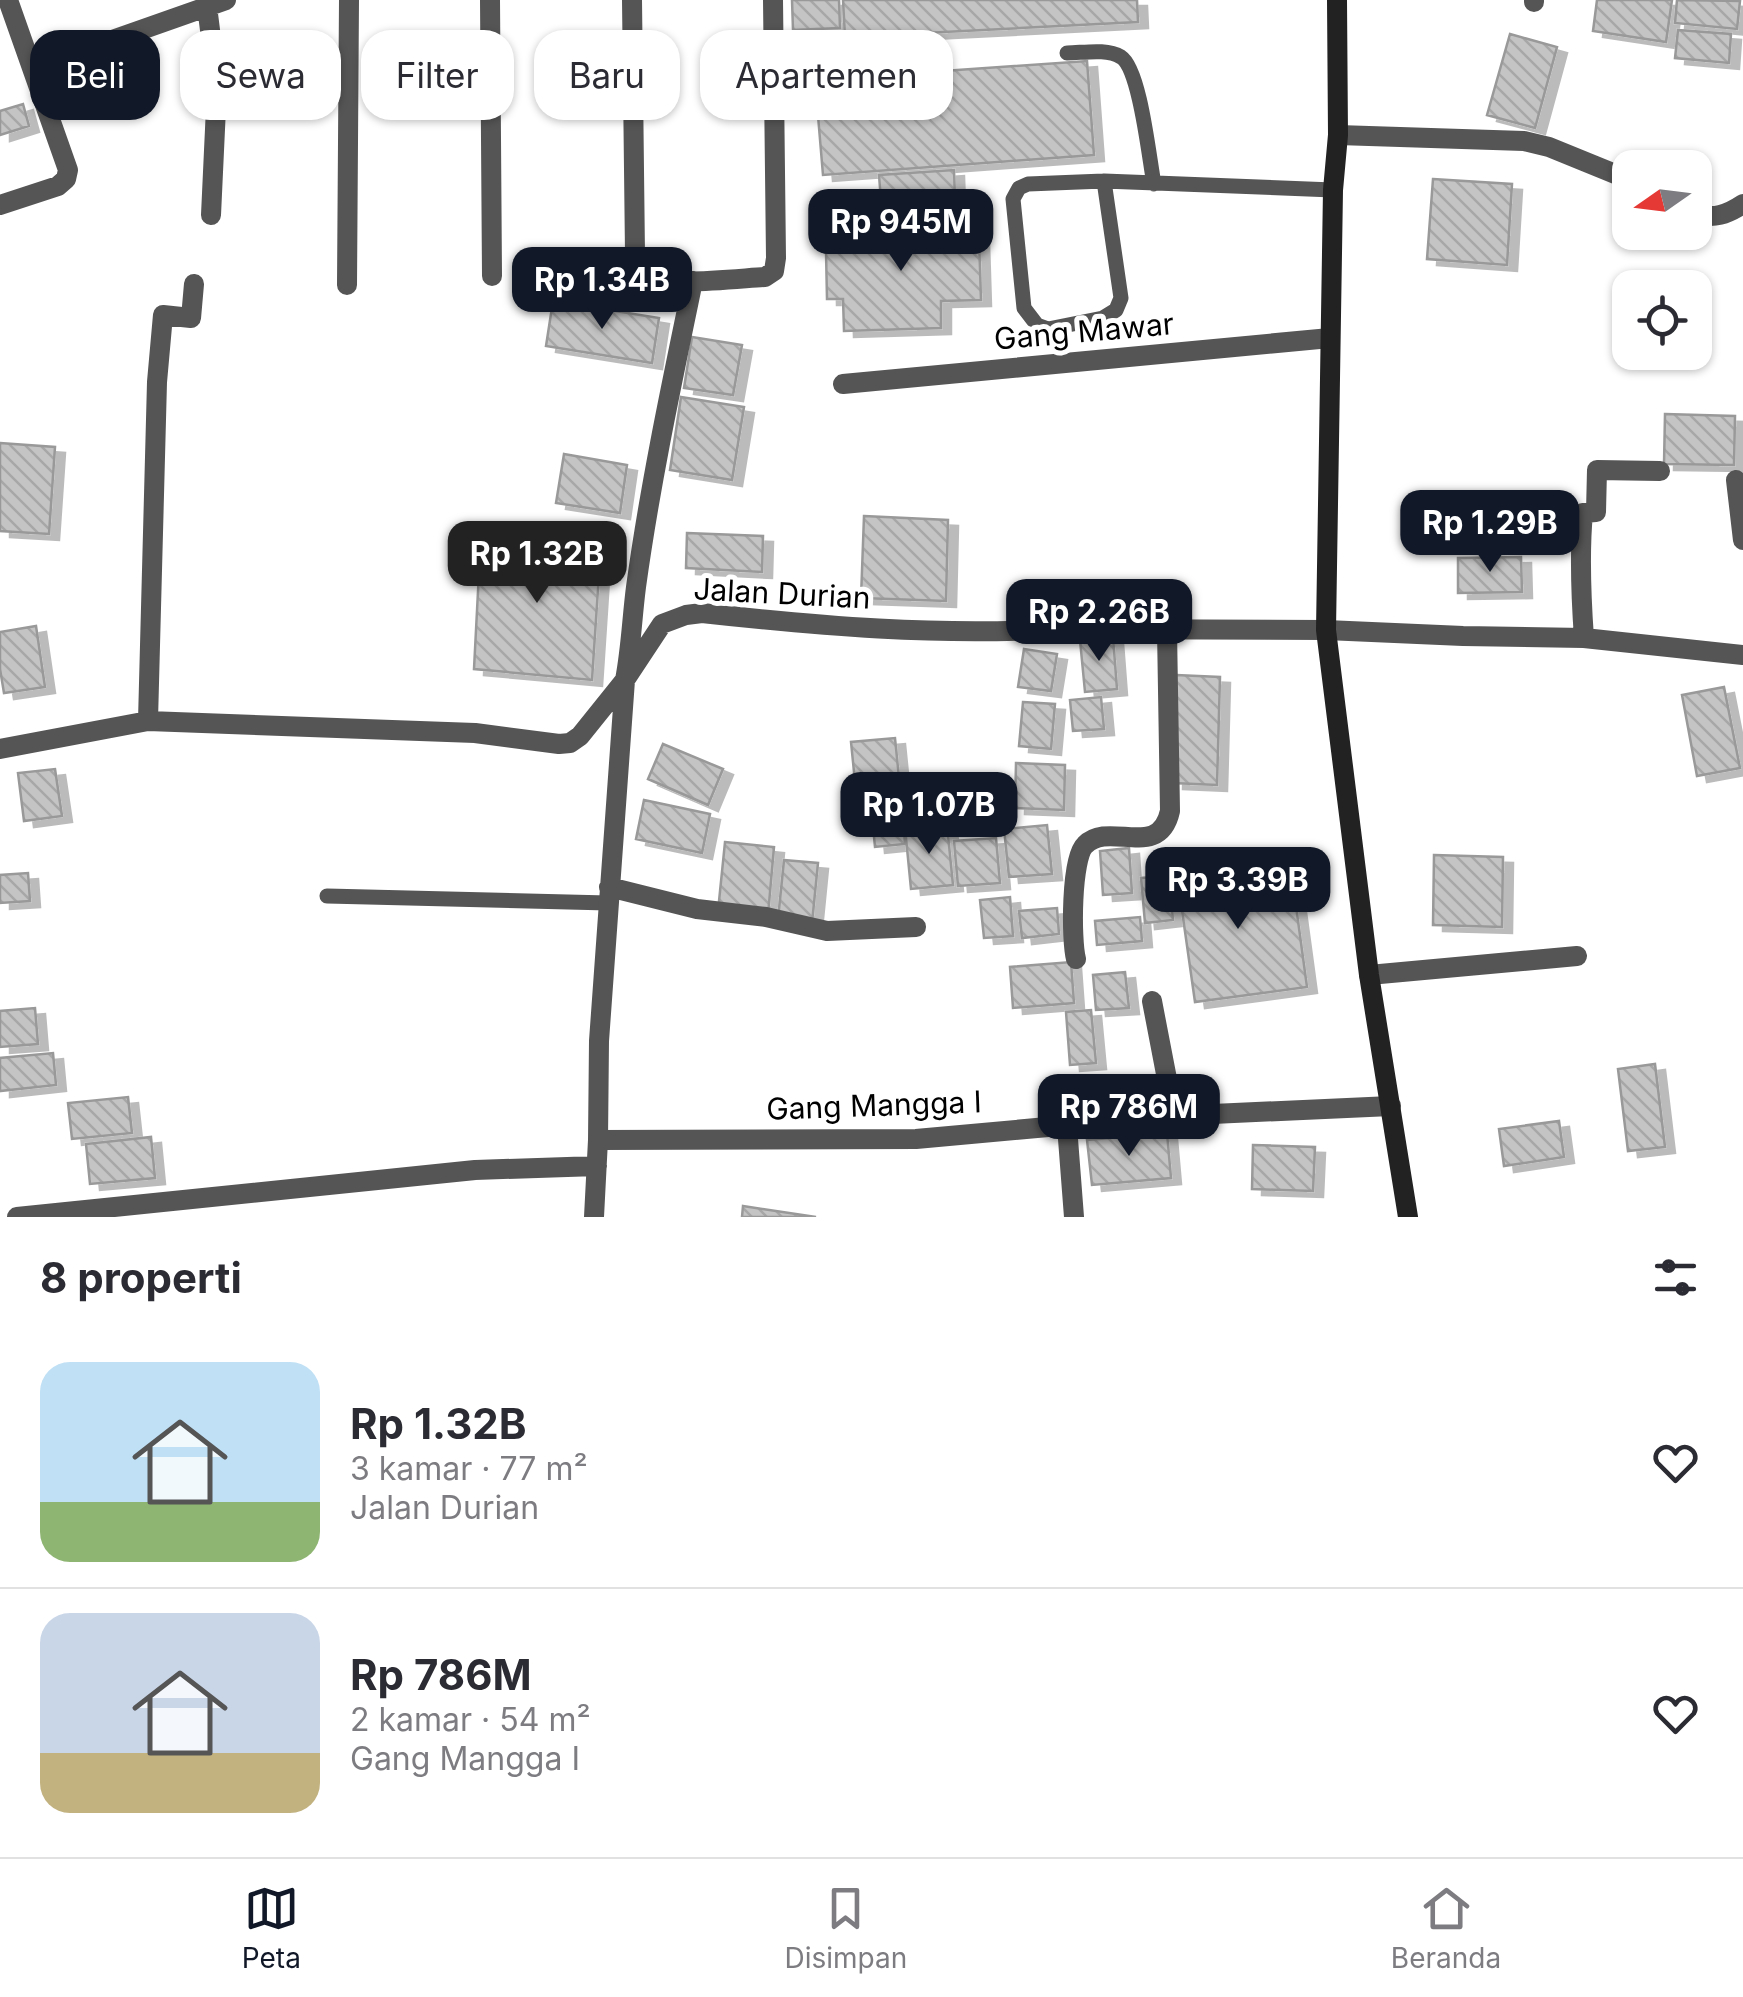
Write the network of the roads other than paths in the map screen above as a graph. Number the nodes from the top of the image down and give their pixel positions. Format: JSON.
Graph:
{"nodes":[{"id":1,"x":8,"y":0,"type":"edge"},
{"id":2,"x":348,"y":0,"type":"edge"},
{"id":3,"x":490,"y":0,"type":"edge"},
{"id":4,"x":632,"y":0,"type":"edge"},
{"id":5,"x":773,"y":0,"type":"edge"},
{"id":6,"x":1336,"y":0,"type":"edge"},
{"id":7,"x":217,"y":3,"type":"edge"},
{"id":8,"x":141,"y":30,"type":"edge"},
{"id":9,"x":1067,"y":53,"type":"dead end"},
{"id":10,"x":30,"y":60,"type":"edge"},
{"id":11,"x":51,"y":120,"type":"edge"},
{"id":12,"x":1338,"y":135,"type":"junction"},
{"id":13,"x":1612,"y":173,"type":"edge"},
{"id":14,"x":1104,"y":180,"type":"junction"},
{"id":15,"x":1154,"y":184,"type":"junction"},
{"id":16,"x":1334,"y":190,"type":"junction"},
{"id":17,"x":1743,"y":204,"type":"edge"},
{"id":18,"x":0,"y":206,"type":"edge"},
{"id":19,"x":211,"y":215,"type":"dead end"},
{"id":20,"x":1712,"y":216,"type":"edge"},
{"id":21,"x":492,"y":276,"type":"dead end"},
{"id":22,"x":693,"y":281,"type":"junction"},
{"id":23,"x":194,"y":284,"type":"dead end"},
{"id":24,"x":347,"y":285,"type":"dead end"},
{"id":25,"x":1330,"y":338,"type":"junction"},
{"id":26,"x":843,"y":384,"type":"dead end"},
{"id":27,"x":1660,"y":472,"type":"dead end"},
{"id":28,"x":1736,"y":480,"type":"dead end"},
{"id":29,"x":1743,"y":540,"type":"edge"},
{"id":30,"x":1167,"y":630,"type":"junction"},
{"id":31,"x":1326,"y":630,"type":"junction"},
{"id":32,"x":1584,"y":638,"type":"junction"},
{"id":33,"x":1743,"y":655,"type":"edge"},
{"id":34,"x":625,"y":680,"type":"junction"},
{"id":35,"x":148,"y":721,"type":"junction"},
{"id":36,"x":0,"y":749,"type":"edge"},
{"id":37,"x":608,"y":895,"type":"junction"},
{"id":38,"x":328,"y":896,"type":"dead end"},
{"id":39,"x":916,"y":926,"type":"dead end"},
{"id":40,"x":1577,"y":956,"type":"dead end"},
{"id":41,"x":1076,"y":959,"type":"dead end"},
{"id":42,"x":1369,"y":974,"type":"junction"},
{"id":43,"x":1152,"y":1001,"type":"dead end"},
{"id":44,"x":1390,"y":1106,"type":"junction"},
{"id":45,"x":1169,"y":1116,"type":"junction"},
{"id":46,"x":1066,"y":1126,"type":"junction"},
{"id":47,"x":598,"y":1140,"type":"junction"},
{"id":48,"x":597,"y":1166,"type":"junction"},
{"id":49,"x":18,"y":1217,"type":"edge"},
{"id":50,"x":594,"y":1217,"type":"edge"},
{"id":51,"x":1074,"y":1217,"type":"edge"},
{"id":52,"x":1408,"y":1217,"type":"edge"}],
"edges":[{"from":1,"to":10,"type":"street"},
{"from":2,"to":24,"type":"street"},
{"from":3,"to":21,"type":"street"},
{"from":4,"to":22,"type":"street"},
{"from":5,"to":22,"type":"street"},
{"from":6,"to":12,"type":"street"},
{"from":7,"to":8,"type":"street"},
{"from":7,"to":19,"type":"street"},
{"from":9,"to":15,"type":"lane"},
{"from":11,"to":18,"type":"street"},
{"from":12,"to":13,"type":"street"},
{"from":12,"to":16,"type":"street"},
{"from":14,"to":14,"type":"lane"},
{"from":14,"to":15,"type":"lane"},
{"from":15,"to":16,"type":"lane"},
{"from":16,"to":25,"type":"street"},
{"from":17,"to":20,"type":"street"},
{"from":22,"to":34,"type":"street"},
{"from":23,"to":35,"type":"street"},
{"from":25,"to":26,"type":"street","name":"Gang Mawar"},
{"from":25,"to":31,"type":"street"},
{"from":27,"to":32,"type":"street"},
{"from":28,"to":29,"type":"street"},
{"from":30,"to":31,"type":"street","name":"Jalan Durian"},
{"from":30,"to":34,"type":"street","name":"Jalan Durian"},
{"from":30,"to":41,"type":"street"},
{"from":31,"to":32,"type":"street","name":"Jalan Durian"},
{"from":31,"to":42,"type":"street"},
{"from":32,"to":33,"type":"street","name":"Jalan Durian"},
{"from":34,"to":35,"type":"street","name":"Jalan Durian"},
{"from":34,"to":37,"type":"street"},
{"from":35,"to":36,"type":"street","name":"Jalan Durian"},
{"from":37,"to":38,"type":"lane"},
{"from":37,"to":39,"type":"street"},
{"from":37,"to":47,"type":"street"},
{"from":40,"to":42,"type":"street"},
{"from":42,"to":44,"type":"street"},
{"from":43,"to":45,"type":"street"},
{"from":44,"to":45,"type":"street","name":"Gang Mangga I"},
{"from":44,"to":52,"type":"street"},
{"from":45,"to":46,"type":"street","name":"Gang Mangga I"},
{"from":46,"to":47,"type":"street","name":"Gang Mangga I"},
{"from":46,"to":51,"type":"street"},
{"from":47,"to":48,"type":"street"},
{"from":48,"to":49,"type":"street"},
{"from":48,"to":50,"type":"street"}]}
